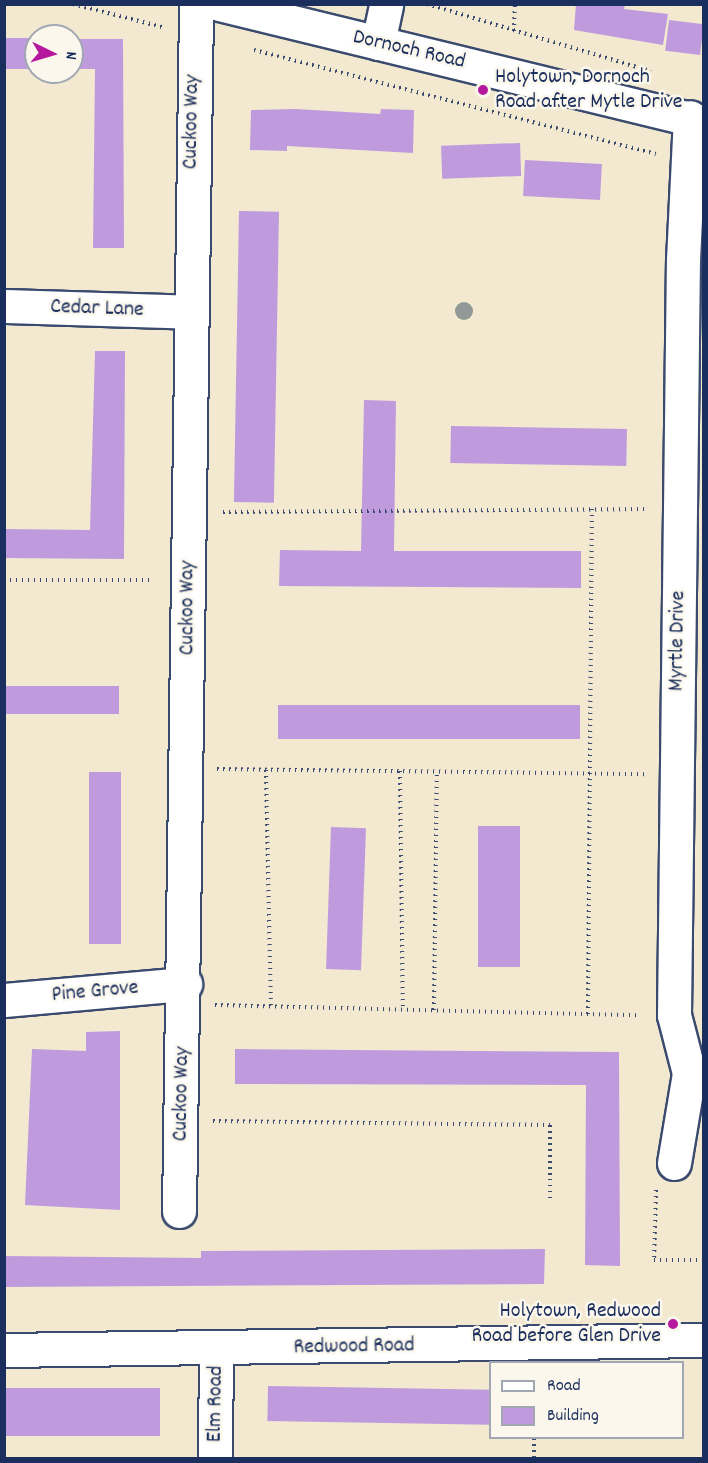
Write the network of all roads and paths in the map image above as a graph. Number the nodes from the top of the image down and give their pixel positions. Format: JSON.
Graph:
{"nodes":[{"id":1,"x":73,"y":4,"type":"edge"},
{"id":2,"x":219,"y":4,"type":"edge"},
{"id":3,"x":386,"y":4,"type":"edge"},
{"id":4,"x":427,"y":4,"type":"edge"},
{"id":5,"x":515,"y":4,"type":"edge"},
{"id":6,"x":195,"y":19,"type":"edge"},
{"id":7,"x":514,"y":31,"type":"junction"},
{"id":8,"x":378,"y":43,"type":"junction"},
{"id":9,"x":251,"y":50,"type":"dead end"},
{"id":10,"x":660,"y":74,"type":"dead end"},
{"id":11,"x":697,"y":120,"type":"edge"},
{"id":12,"x":691,"y":163,"type":"junction"},
{"id":13,"x":4,"y":306,"type":"edge"},
{"id":14,"x":190,"y":312,"type":"junction"},
{"id":15,"x":592,"y":507,"type":"junction"},
{"id":16,"x":680,"y":510,"type":"junction"},
{"id":17,"x":189,"y":513,"type":"junction"},
{"id":18,"x":4,"y":580,"type":"edge"},
{"id":19,"x":188,"y":580,"type":"junction"},
{"id":20,"x":189,"y":769,"type":"junction"},
{"id":21,"x":266,"y":770,"type":"junction"},
{"id":22,"x":400,"y":771,"type":"junction"},
{"id":23,"x":437,"y":772,"type":"junction"},
{"id":24,"x":587,"y":773,"type":"junction"},
{"id":25,"x":675,"y":774,"type":"junction"},
{"id":26,"x":185,"y":994,"type":"junction"},
{"id":27,"x":4,"y":1000,"type":"edge"},
{"id":28,"x":271,"y":1006,"type":"junction"},
{"id":29,"x":403,"y":1010,"type":"junction"},
{"id":30,"x":434,"y":1010,"type":"junction"},
{"id":31,"x":588,"y":1014,"type":"junction"},
{"id":32,"x":674,"y":1015,"type":"junction"},
{"id":33,"x":696,"y":1082,"type":"edge"},
{"id":34,"x":182,"y":1120,"type":"junction"},
{"id":35,"x":674,"y":1163,"type":"joint"},
{"id":36,"x":550,"y":1201,"type":"dead end"},
{"id":37,"x":179,"y":1211,"type":"dead end"},
{"id":38,"x":704,"y":1260,"type":"edge"},
{"id":39,"x":704,"y":1340,"type":"edge"},
{"id":40,"x":4,"y":1350,"type":"edge"},
{"id":41,"x":216,"y":1350,"type":"junction"},
{"id":42,"x":534,"y":1439,"type":"edge"},
{"id":43,"x":215,"y":1458,"type":"edge"},
{"id":44,"x":534,"y":1458,"type":"edge"}],
"edges":[{"from":1,"to":6,"type":"path"},
{"from":2,"to":8,"type":"street","name":"Dornoch Road"},
{"from":3,"to":8,"type":"street"},
{"from":4,"to":7,"type":"path"},
{"from":5,"to":7,"type":"path"},
{"from":6,"to":14,"type":"street","name":"Cuckoo Way"},
{"from":7,"to":10,"type":"path"},
{"from":8,"to":11,"type":"street","name":"Dornoch Road"},
{"from":9,"to":12,"type":"path"},
{"from":11,"to":12,"type":"street","name":"Myrtle Drive"},
{"from":12,"to":16,"type":"street","name":"Myrtle Drive"},
{"from":13,"to":14,"type":"street","name":"Cedar Lane"},
{"from":14,"to":17,"type":"street","name":"Cuckoo Way"},
{"from":15,"to":16,"type":"path"},
{"from":15,"to":17,"type":"path"},
{"from":15,"to":24,"type":"path"},
{"from":16,"to":25,"type":"street","name":"Myrtle Drive"},
{"from":17,"to":19,"type":"street","name":"Cuckoo Way"},
{"from":18,"to":19,"type":"path"},
{"from":19,"to":20,"type":"street","name":"Cuckoo Way"},
{"from":20,"to":21,"type":"path"},
{"from":20,"to":26,"type":"street","name":"Cuckoo Way"},
{"from":21,"to":22,"type":"path"},
{"from":21,"to":28,"type":"path"},
{"from":22,"to":23,"type":"path"},
{"from":22,"to":29,"type":"path"},
{"from":23,"to":24,"type":"path"},
{"from":23,"to":30,"type":"path"},
{"from":24,"to":25,"type":"path"},
{"from":24,"to":31,"type":"path"},
{"from":25,"to":32,"type":"street","name":"Myrtle Drive"},
{"from":26,"to":27,"type":"street","name":"Pine Grove"},
{"from":26,"to":28,"type":"path"},
{"from":26,"to":34,"type":"street","name":"Cuckoo Way"},
{"from":28,"to":29,"type":"path"},
{"from":29,"to":30,"type":"path"},
{"from":30,"to":31,"type":"path"},
{"from":31,"to":32,"type":"path"},
{"from":32,"to":33,"type":"street","name":"Myrtle Drive"},
{"from":33,"to":35,"type":"street","name":"Myrtle Drive"},
{"from":34,"to":36,"type":"path"},
{"from":34,"to":37,"type":"street","name":"Cuckoo Way"},
{"from":35,"to":38,"type":"path"},
{"from":39,"to":41,"type":"street","name":"Redwood Road"},
{"from":40,"to":41,"type":"street","name":"Redwood Road"},
{"from":41,"to":43,"type":"street","name":"Elm Road"},
{"from":42,"to":44,"type":"path"}]}
